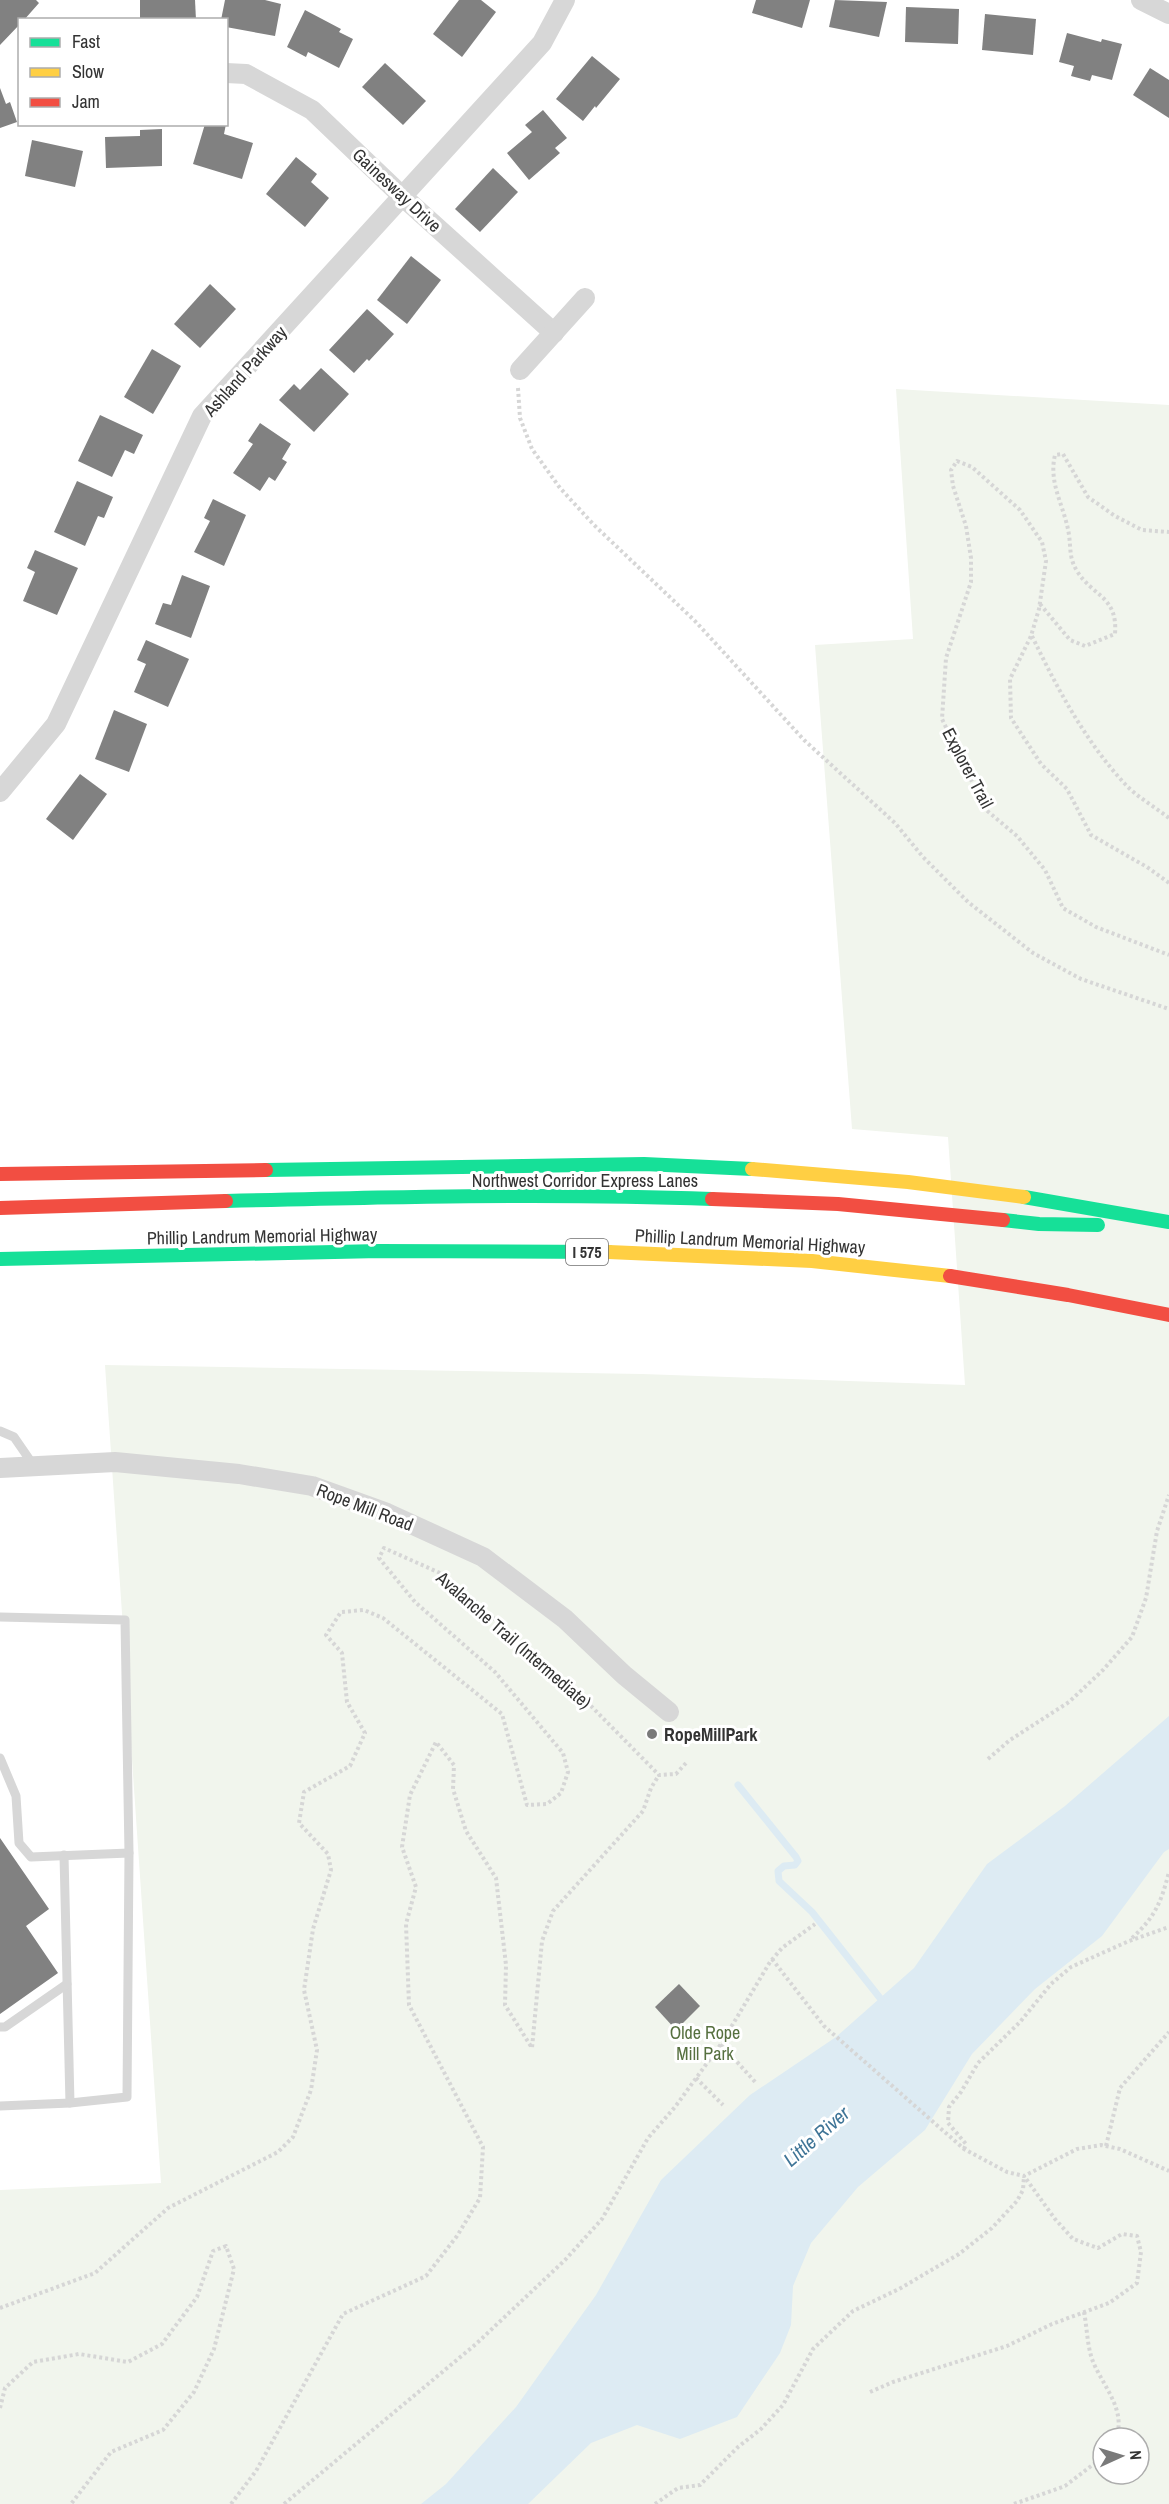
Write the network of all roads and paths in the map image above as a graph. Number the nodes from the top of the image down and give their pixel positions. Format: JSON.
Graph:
{"nodes":[{"id":1,"x":565,"y":0,"type":"edge"},
{"id":2,"x":1141,"y":0,"type":"edge"},
{"id":3,"x":1169,"y":14,"type":"edge"},
{"id":4,"x":228,"y":73,"type":"edge"},
{"id":5,"x":402,"y":196,"type":"junction"},
{"id":6,"x":585,"y":298,"type":"dead end"},
{"id":7,"x":554,"y":333,"type":"junction"},
{"id":8,"x":520,"y":370,"type":"joint"},
{"id":9,"x":1169,"y":532,"type":"edge"},
{"id":10,"x":1040,"y":604,"type":"junction"},
{"id":11,"x":1030,"y":637,"type":"junction"},
{"id":12,"x":0,"y":792,"type":"edge"},
{"id":13,"x":1169,"y":818,"type":"edge"},
{"id":14,"x":1169,"y":883,"type":"edge"},
{"id":15,"x":1169,"y":955,"type":"edge"},
{"id":16,"x":1169,"y":1009,"type":"edge"},
{"id":17,"x":0,"y":1174,"type":"edge"},
{"id":18,"x":0,"y":1208,"type":"edge"},
{"id":19,"x":1169,"y":1222,"type":"edge"},
{"id":20,"x":0,"y":1258,"type":"edge"},
{"id":21,"x":1169,"y":1315,"type":"edge"},
{"id":22,"x":0,"y":1431,"type":"edge"},
{"id":23,"x":34,"y":1466,"type":"junction"},
{"id":24,"x":0,"y":1468,"type":"edge"},
{"id":25,"x":1169,"y":1495,"type":"edge"},
{"id":26,"x":0,"y":1617,"type":"edge"},
{"id":27,"x":669,"y":1712,"type":"dead end"},
{"id":28,"x":0,"y":1759,"type":"edge"},
{"id":29,"x":988,"y":1759,"type":"dead end"},
{"id":30,"x":686,"y":1763,"type":"dead end"},
{"id":31,"x":659,"y":1775,"type":"junction"},
{"id":32,"x":129,"y":1853,"type":"junction"},
{"id":33,"x":64,"y":1855,"type":"junction"},
{"id":34,"x":1169,"y":1872,"type":"edge"},
{"id":35,"x":815,"y":1924,"type":"dead end"},
{"id":36,"x":1169,"y":1927,"type":"edge"},
{"id":37,"x":1129,"y":1941,"type":"junction"},
{"id":38,"x":772,"y":1959,"type":"junction"},
{"id":39,"x":67,"y":1984,"type":"junction"},
{"id":40,"x":0,"y":2027,"type":"edge"},
{"id":41,"x":1169,"y":2032,"type":"edge"},
{"id":42,"x":721,"y":2044,"type":"junction"},
{"id":43,"x":696,"y":2078,"type":"junction"},
{"id":44,"x":756,"y":2083,"type":"dead end"},
{"id":45,"x":70,"y":2103,"type":"junction"},
{"id":46,"x":723,"y":2105,"type":"dead end"},
{"id":47,"x":0,"y":2106,"type":"edge"},
{"id":48,"x":1106,"y":2146,"type":"junction"},
{"id":49,"x":964,"y":2150,"type":"junction"},
{"id":50,"x":1169,"y":2170,"type":"edge"},
{"id":51,"x":1024,"y":2176,"type":"junction"},
{"id":52,"x":0,"y":2308,"type":"edge"},
{"id":53,"x":1084,"y":2312,"type":"junction"},
{"id":54,"x":870,"y":2392,"type":"dead end"},
{"id":55,"x":0,"y":2408,"type":"edge"},
{"id":56,"x":1118,"y":2426,"type":"edge"},
{"id":57,"x":1091,"y":2466,"type":"edge"},
{"id":58,"x":70,"y":2504,"type":"edge"},
{"id":59,"x":231,"y":2504,"type":"edge"},
{"id":60,"x":284,"y":2504,"type":"edge"},
{"id":61,"x":655,"y":2504,"type":"edge"},
{"id":62,"x":1014,"y":2504,"type":"edge"}],
"edges":[{"from":1,"to":5,"type":"street","name":"Ashland Parkway"},
{"from":2,"to":3,"type":"street"},
{"from":4,"to":5,"type":"street","name":"Gainesway Drive"},
{"from":5,"to":7,"type":"street","name":"Gainesway Drive"},
{"from":5,"to":12,"type":"street","name":"Ashland Parkway"},
{"from":6,"to":7,"type":"street"},
{"from":7,"to":8,"type":"street"},
{"from":8,"to":16,"type":"path"},
{"from":9,"to":10,"type":"path"},
{"from":10,"to":11,"type":"path","name":"Explorer Trail"},
{"from":10,"to":15,"type":"path","name":"Explorer Trail"},
{"from":11,"to":13,"type":"path"},
{"from":11,"to":14,"type":"path","name":"Explorer Trail"},
{"from":17,"to":19,"type":"highway"},
{"from":18,"to":19,"type":"highway","name":"Northwest Corridor Express Lanes"},
{"from":20,"to":21,"type":"highway","name":"Phillip Landrum Memorial Highway","number":"I 575"},
{"from":22,"to":23,"type":"lane"},
{"from":23,"to":24,"type":"street","name":"Rope Mill Road"},
{"from":23,"to":27,"type":"street","name":"Rope Mill Road"},
{"from":25,"to":29,"type":"path"},
{"from":26,"to":32,"type":"lane"},
{"from":28,"to":33,"type":"lane"},
{"from":30,"to":31,"type":"path"},
{"from":31,"to":52,"type":"path","name":"Avalanche Trail (Intermediate)"},
{"from":31,"to":59,"type":"path"},
{"from":32,"to":33,"type":"lane"},
{"from":32,"to":45,"type":"lane"},
{"from":33,"to":39,"type":"lane"},
{"from":34,"to":37,"type":"path"},
{"from":35,"to":38,"type":"path"},
{"from":36,"to":37,"type":"path"},
{"from":37,"to":49,"type":"path"},
{"from":38,"to":42,"type":"path"},
{"from":38,"to":49,"type":"path"},
{"from":39,"to":40,"type":"lane"},
{"from":39,"to":45,"type":"lane"},
{"from":41,"to":48,"type":"path"},
{"from":42,"to":43,"type":"path"},
{"from":42,"to":44,"type":"path"},
{"from":43,"to":46,"type":"path"},
{"from":43,"to":60,"type":"path"},
{"from":45,"to":47,"type":"lane"},
{"from":48,"to":50,"type":"path"},
{"from":48,"to":51,"type":"path"},
{"from":49,"to":51,"type":"path"},
{"from":51,"to":53,"type":"path"},
{"from":51,"to":61,"type":"path"},
{"from":53,"to":54,"type":"path"},
{"from":53,"to":56,"type":"path"},
{"from":55,"to":58,"type":"path"},
{"from":57,"to":62,"type":"path"}]}
